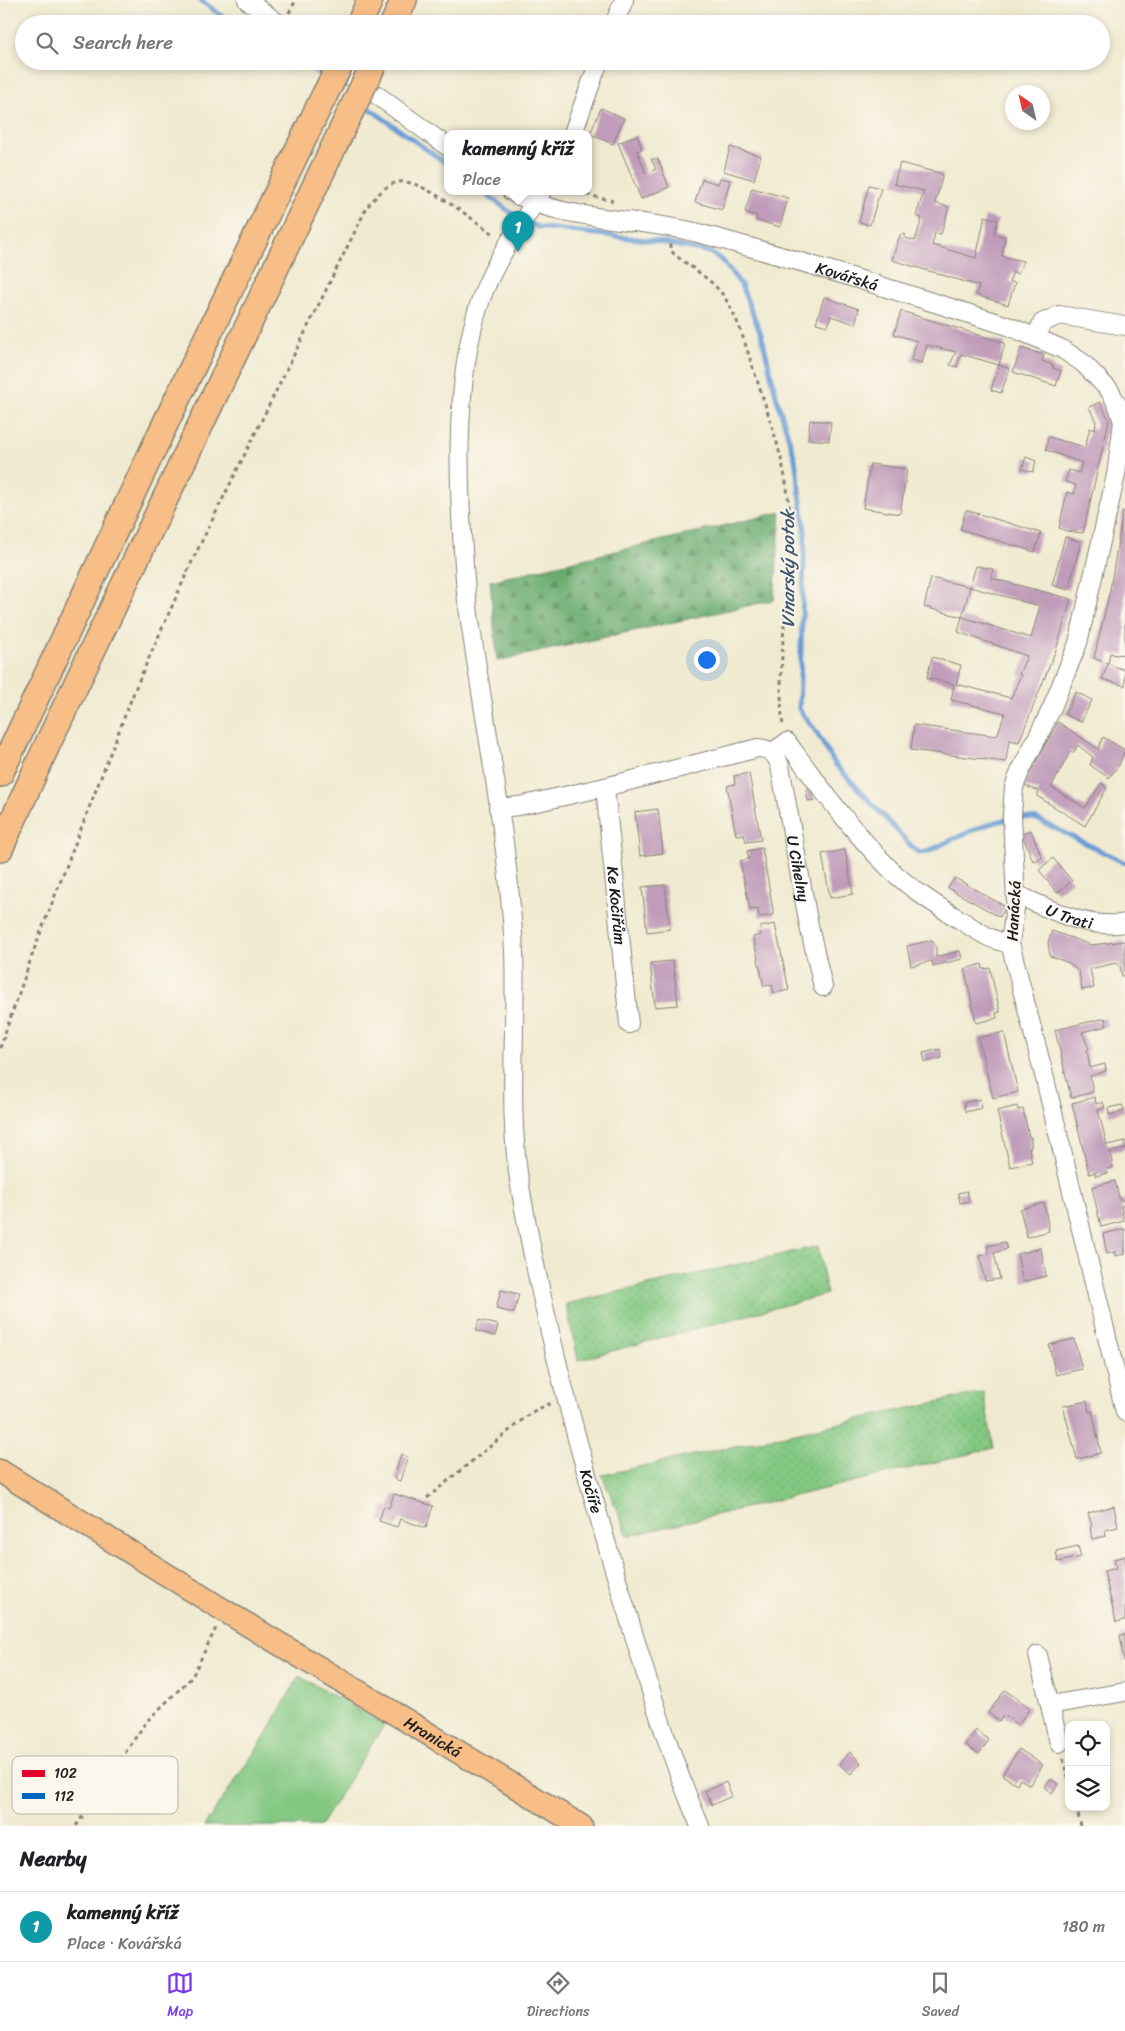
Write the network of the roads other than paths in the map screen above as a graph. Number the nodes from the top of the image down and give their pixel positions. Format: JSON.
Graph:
{"nodes":[{"id":1,"x":247,"y":0,"type":"edge"},
{"id":2,"x":370,"y":0,"type":"edge"},
{"id":3,"x":404,"y":0,"type":"edge"},
{"id":4,"x":624,"y":0,"type":"edge"},
{"id":5,"x":267,"y":15,"type":"edge"},
{"id":6,"x":363,"y":15,"type":"edge"},
{"id":7,"x":397,"y":15,"type":"edge"},
{"id":8,"x":618,"y":15,"type":"edge"},
{"id":9,"x":337,"y":70,"type":"edge"},
{"id":10,"x":342,"y":70,"type":"edge"},
{"id":11,"x":371,"y":70,"type":"edge"},
{"id":12,"x":596,"y":70,"type":"edge"},
{"id":13,"x":574,"y":130,"type":"edge"},
{"id":14,"x":444,"y":144,"type":"edge"},
{"id":15,"x":520,"y":195,"type":"edge"},
{"id":16,"x":535,"y":202,"type":"edge"},
{"id":17,"x":1125,"y":326,"type":"edge"},
{"id":18,"x":1036,"y":337,"type":"junction"},
{"id":19,"x":1123,"y":413,"type":"edge"},
{"id":20,"x":780,"y":747,"type":"junction"},
{"id":21,"x":0,"y":774,"type":"edge"},
{"id":22,"x":605,"y":786,"type":"junction"},
{"id":23,"x":498,"y":808,"type":"junction"},
{"id":24,"x":0,"y":849,"type":"edge"},
{"id":25,"x":1016,"y":894,"type":"junction"},
{"id":26,"x":1125,"y":923,"type":"edge"},
{"id":27,"x":1010,"y":942,"type":"junction"},
{"id":28,"x":824,"y":987,"type":"dead end"},
{"id":29,"x":629,"y":1024,"type":"dead end"},
{"id":30,"x":1125,"y":1412,"type":"edge"},
{"id":31,"x":0,"y":1470,"type":"edge"},
{"id":32,"x":1038,"y":1655,"type":"dead end"},
{"id":33,"x":1125,"y":1692,"type":"edge"},
{"id":34,"x":1050,"y":1705,"type":"junction"},
{"id":35,"x":1059,"y":1742,"type":"road end"},
{"id":36,"x":581,"y":1826,"type":"edge"},
{"id":37,"x":700,"y":1826,"type":"edge"}],
"edges":[{"from":1,"to":5,"type":"street"},
{"from":2,"to":6,"type":"highway"},
{"from":3,"to":7,"type":"highway"},
{"from":4,"to":8,"type":"street"},
{"from":9,"to":21,"type":"highway","bridge":true},
{"from":10,"to":14,"type":"street"},
{"from":11,"to":24,"type":"highway","bridge":true},
{"from":12,"to":13,"type":"street"},
{"from":15,"to":16,"type":"street","name":"Kovářská"},
{"from":16,"to":18,"type":"street","name":"Kovářská"},
{"from":16,"to":23,"type":"street","name":"Kočíře"},
{"from":17,"to":18,"type":"street"},
{"from":18,"to":19,"type":"street","name":"Kovářská"},
{"from":19,"to":25,"type":"street","name":"Hanácká"},
{"from":20,"to":22,"type":"street"},
{"from":20,"to":27,"type":"street"},
{"from":20,"to":28,"type":"street","name":"U Cihelny"},
{"from":22,"to":23,"type":"street"},
{"from":22,"to":29,"type":"street","name":"Ke Kočiřům"},
{"from":23,"to":37,"type":"street","name":"Kočíře"},
{"from":25,"to":26,"type":"street","name":"U Trati"},
{"from":25,"to":27,"type":"street","name":"Hanácká"},
{"from":27,"to":30,"type":"street","name":"Hanácká"},
{"from":31,"to":36,"type":"main road","name":"Hranická"},
{"from":32,"to":34,"type":"street"},
{"from":33,"to":34,"type":"street"},
{"from":34,"to":35,"type":"street"}]}
